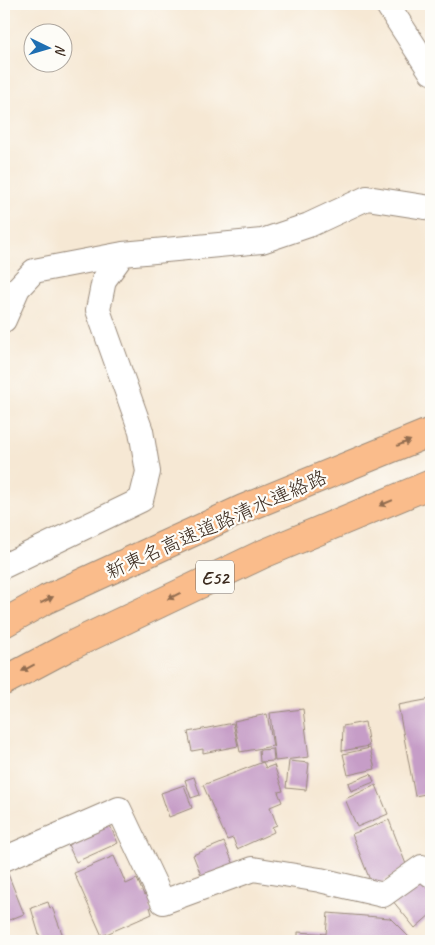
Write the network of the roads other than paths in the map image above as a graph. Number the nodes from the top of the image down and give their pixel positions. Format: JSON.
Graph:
{"nodes":[{"id":1,"x":387,"y":4,"type":"edge"},
{"id":2,"x":431,"y":72,"type":"edge"},
{"id":3,"x":431,"y":208,"type":"edge"},
{"id":4,"x":123,"y":254,"type":"junction"},
{"id":5,"x":4,"y":320,"type":"edge"},
{"id":6,"x":431,"y":432,"type":"edge"},
{"id":7,"x":431,"y":484,"type":"edge"},
{"id":8,"x":4,"y":566,"type":"edge"},
{"id":9,"x":4,"y":623,"type":"edge"},
{"id":10,"x":4,"y":681,"type":"edge"},
{"id":11,"x":4,"y":859,"type":"edge"},
{"id":12,"x":431,"y":875,"type":"edge"}],
"edges":[{"from":1,"to":2,"type":"street"},
{"from":3,"to":4,"type":"street"},
{"from":4,"to":5,"type":"street"},
{"from":4,"to":8,"type":"street"},
{"from":9,"to":6,"type":"highway","name":"新東名高速道路清水連絡路","number":"E52","one_way":true},
{"from":7,"to":10,"type":"highway","number":"E52","one_way":true},
{"from":11,"to":12,"type":"street"}]}
